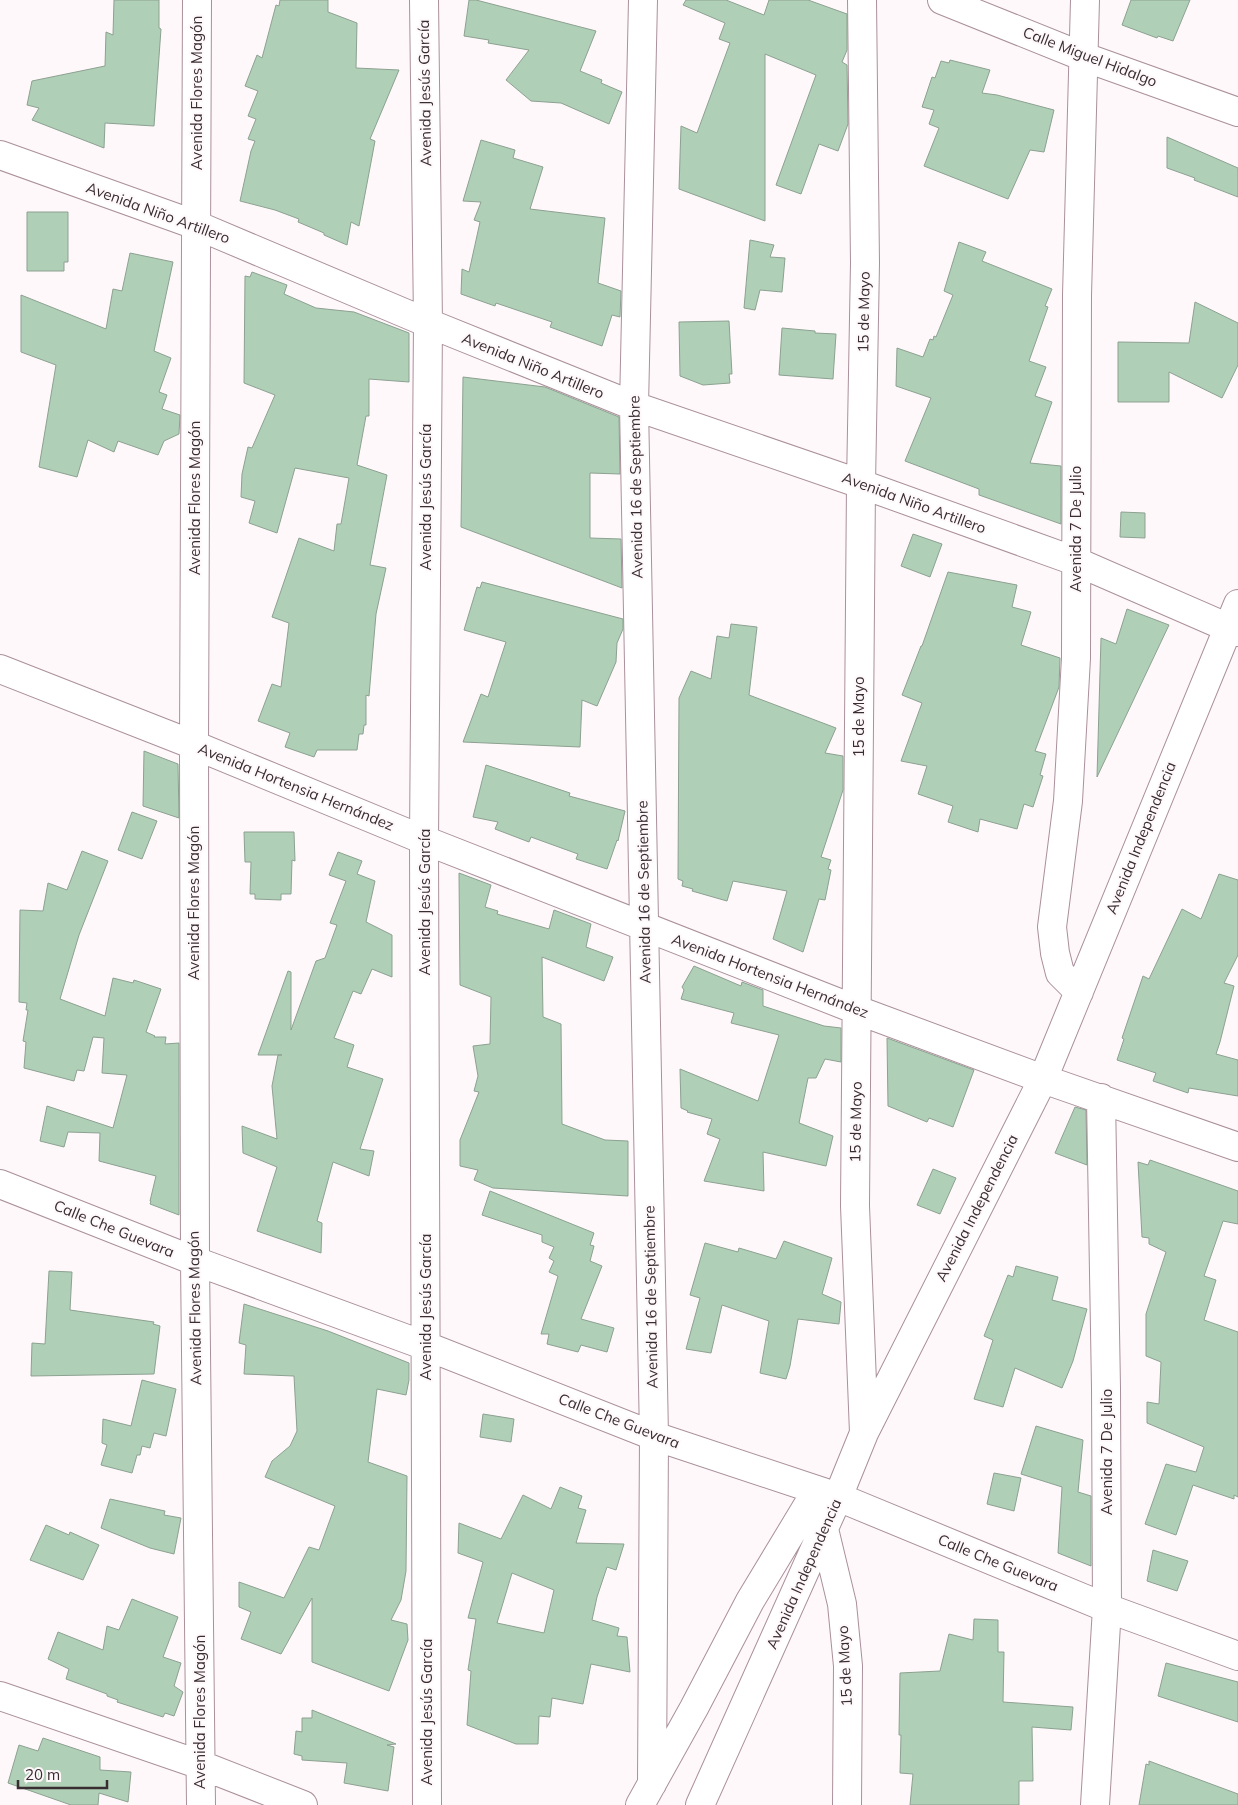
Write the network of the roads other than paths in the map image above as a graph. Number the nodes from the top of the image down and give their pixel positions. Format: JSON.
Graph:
{"nodes":[{"id":1,"x":197,"y":0,"type":"edge"},
{"id":2,"x":424,"y":0,"type":"edge"},
{"id":3,"x":643,"y":0,"type":"edge"},
{"id":4,"x":862,"y":0,"type":"edge"},
{"id":5,"x":942,"y":0,"type":"edge"},
{"id":6,"x":1086,"y":0,"type":"edge"},
{"id":7,"x":1084,"y":57,"type":"junction"},
{"id":8,"x":1238,"y":112,"type":"edge"},
{"id":9,"x":0,"y":155,"type":"edge"},
{"id":10,"x":196,"y":225,"type":"junction"},
{"id":11,"x":428,"y":323,"type":"junction"},
{"id":12,"x":634,"y":406,"type":"junction"},
{"id":13,"x":861,"y":484,"type":"junction"},
{"id":14,"x":1075,"y":560,"type":"junction"},
{"id":15,"x":1234,"y":621,"type":"edge"},
{"id":16,"x":0,"y":670,"type":"edge"},
{"id":17,"x":194,"y":745,"type":"junction"},
{"id":18,"x":424,"y":840,"type":"junction"},
{"id":19,"x":645,"y":927,"type":"junction"},
{"id":20,"x":1079,"y":992,"type":"junction"},
{"id":21,"x":857,"y":1010,"type":"junction"},
{"id":22,"x":1043,"y":1079,"type":"junction"},
{"id":23,"x":1101,"y":1098,"type":"junction"},
{"id":24,"x":1238,"y":1148,"type":"edge"},
{"id":25,"x":0,"y":1184,"type":"edge"},
{"id":26,"x":194,"y":1261,"type":"junction"},
{"id":27,"x":426,"y":1346,"type":"junction"},
{"id":28,"x":864,"y":1433,"type":"junction"},
{"id":29,"x":654,"y":1436,"type":"junction"},
{"id":30,"x":828,"y":1494,"type":"junction"},
{"id":31,"x":824,"y":1529,"type":"junction"},
{"id":32,"x":1107,"y":1608,"type":"junction"},
{"id":33,"x":1238,"y":1656,"type":"edge"},
{"id":34,"x":0,"y":1696,"type":"edge"},
{"id":35,"x":201,"y":1765,"type":"junction"},
{"id":36,"x":646,"y":1794,"type":"edge"},
{"id":37,"x":201,"y":1805,"type":"edge"},
{"id":38,"x":303,"y":1805,"type":"edge"},
{"id":39,"x":427,"y":1805,"type":"edge"},
{"id":40,"x":700,"y":1805,"type":"edge"},
{"id":41,"x":847,"y":1805,"type":"edge"},
{"id":42,"x":1095,"y":1805,"type":"edge"}],
"edges":[{"from":1,"to":10,"type":"street","name":"Avenida Flores Magón"},
{"from":2,"to":11,"type":"street","name":"Avenida Jesús García"},
{"from":3,"to":12,"type":"street","name":"Avenida 16 de Septiembre"},
{"from":4,"to":13,"type":"street","name":"15 de Mayo"},
{"from":5,"to":7,"type":"street","name":"Calle Miguel Hidalgo"},
{"from":6,"to":7,"type":"street","name":"Avenida 7 De Julio"},
{"from":7,"to":8,"type":"street","name":"Calle Miguel Hidalgo"},
{"from":7,"to":14,"type":"street","name":"Avenida 7 De Julio"},
{"from":9,"to":10,"type":"street","name":"Avenida Niño Artillero"},
{"from":10,"to":11,"type":"street","name":"Avenida Niño Artillero"},
{"from":10,"to":17,"type":"street","name":"Avenida Flores Magón"},
{"from":11,"to":12,"type":"street","name":"Avenida Niño Artillero"},
{"from":11,"to":18,"type":"street","name":"Avenida Jesús García"},
{"from":12,"to":13,"type":"street","name":"Avenida Niño Artillero"},
{"from":12,"to":19,"type":"street","name":"Avenida 16 de Septiembre"},
{"from":13,"to":14,"type":"street","name":"Avenida Niño Artillero"},
{"from":13,"to":21,"type":"street","name":"15 de Mayo"},
{"from":14,"to":15,"type":"street","name":"Avenida Niño Artillero"},
{"from":14,"to":20,"type":"street","name":"Avenida 7 De Julio"},
{"from":15,"to":20,"type":"street","name":"Avenida Independencia"},
{"from":16,"to":17,"type":"street","name":"Avenida Hortensia Hernández"},
{"from":17,"to":18,"type":"street","name":"Avenida Hortensia Hernández"},
{"from":17,"to":26,"type":"street","name":"Avenida Flores Magón"},
{"from":18,"to":19,"type":"street","name":"Avenida Hortensia Hernández"},
{"from":18,"to":27,"type":"street","name":"Avenida Jesús García"},
{"from":19,"to":21,"type":"street","name":"Avenida Hortensia Hernández"},
{"from":19,"to":29,"type":"street","name":"Avenida 16 de Septiembre"},
{"from":20,"to":22,"type":"street","name":"Avenida Independencia"},
{"from":21,"to":22,"type":"street","name":"Avenida Hortensia Hernández"},
{"from":21,"to":28,"type":"street","name":"15 de Mayo"},
{"from":22,"to":23,"type":"street","name":"Avenida Hortensia Hernández"},
{"from":22,"to":28,"type":"street","name":"Avenida Independencia"},
{"from":23,"to":24,"type":"street","name":"Avenida Hortensia Hernández"},
{"from":23,"to":32,"type":"street","name":"Avenida 7 De Julio"},
{"from":25,"to":26,"type":"street","name":"Calle Che Guevara"},
{"from":26,"to":27,"type":"street","name":"Calle Che Guevara"},
{"from":26,"to":35,"type":"street","name":"Avenida Flores Magón"},
{"from":27,"to":29,"type":"street","name":"Calle Che Guevara"},
{"from":27,"to":39,"type":"street","name":"Avenida Jesús García"},
{"from":28,"to":30,"type":"street","name":"Avenida Independencia"},
{"from":29,"to":30,"type":"street","name":"Calle Che Guevara"},
{"from":29,"to":36,"type":"street","name":"Avenida 16 de Septiembre"},
{"from":30,"to":31,"type":"street","name":"Avenida Independencia"},
{"from":30,"to":32,"type":"street","name":"Calle Che Guevara"},
{"from":30,"to":36,"type":"street"},
{"from":31,"to":40,"type":"street","name":"Avenida Independencia"},
{"from":31,"to":41,"type":"street","name":"15 de Mayo"},
{"from":32,"to":33,"type":"street","name":"Calle Che Guevara"},
{"from":32,"to":42,"type":"street","name":"Avenida 7 De Julio"},
{"from":34,"to":35,"type":"street"},
{"from":35,"to":37,"type":"street","name":"Avenida Flores Magón"},
{"from":35,"to":38,"type":"street"}]}
